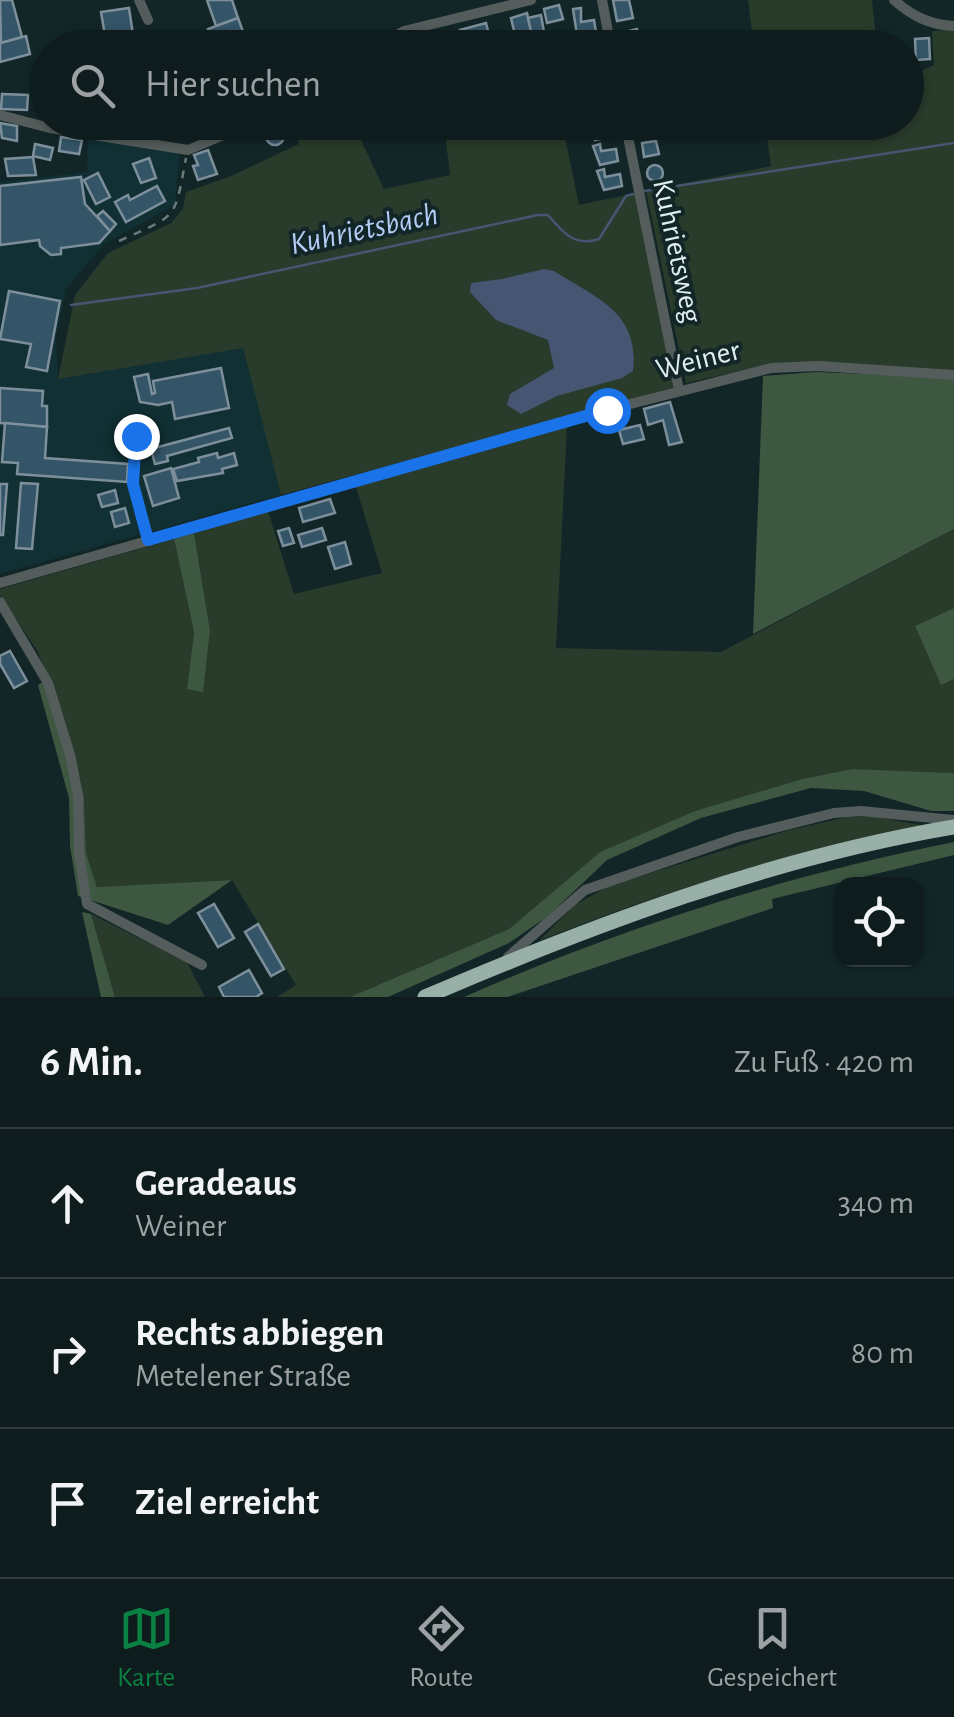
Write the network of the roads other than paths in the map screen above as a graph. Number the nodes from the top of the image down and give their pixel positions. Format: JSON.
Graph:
{"nodes":[{"id":1,"x":139,"y":0,"type":"edge"},
{"id":2,"x":531,"y":0,"type":"edge"},
{"id":3,"x":602,"y":0,"type":"edge"},
{"id":4,"x":894,"y":0,"type":"edge"},
{"id":5,"x":148,"y":20,"type":"dead end"},
{"id":6,"x":954,"y":26,"type":"edge"},
{"id":7,"x":412,"y":30,"type":"edge"},
{"id":8,"x":608,"y":30,"type":"edge"},
{"id":9,"x":0,"y":114,"type":"edge"},
{"id":10,"x":30,"y":122,"type":"edge"},
{"id":11,"x":125,"y":140,"type":"edge"},
{"id":12,"x":212,"y":140,"type":"edge"},
{"id":13,"x":630,"y":140,"type":"edge"},
{"id":14,"x":954,"y":375,"type":"edge"},
{"id":15,"x":679,"y":390,"type":"junction"},
{"id":16,"x":136,"y":436,"type":"dead end"},
{"id":17,"x":148,"y":540,"type":"junction"},
{"id":18,"x":0,"y":584,"type":"edge"},
{"id":19,"x":0,"y":602,"type":"edge"},
{"id":20,"x":954,"y":824,"type":"edge"},
{"id":21,"x":202,"y":965,"type":"dead end"},
{"id":22,"x":499,"y":966,"type":"junction"},
{"id":23,"x":425,"y":997,"type":"edge"}],
"edges":[{"from":1,"to":5,"type":"street"},
{"from":2,"to":7,"type":"street"},
{"from":3,"to":8,"type":"street"},
{"from":4,"to":6,"type":"street"},
{"from":9,"to":10,"type":"street"},
{"from":11,"to":12,"type":"street"},
{"from":13,"to":15,"type":"street","name":"Kuhrietsweg"},
{"from":14,"to":15,"type":"street","name":"Weiner"},
{"from":15,"to":17,"type":"street","name":"Weiner"},
{"from":16,"to":17,"type":"street"},
{"from":17,"to":18,"type":"street","name":"Weiner"},
{"from":19,"to":21,"type":"street"},
{"from":20,"to":22,"type":"highway"},
{"from":20,"to":22,"type":"street"},
{"from":22,"to":23,"type":"highway"}]}
